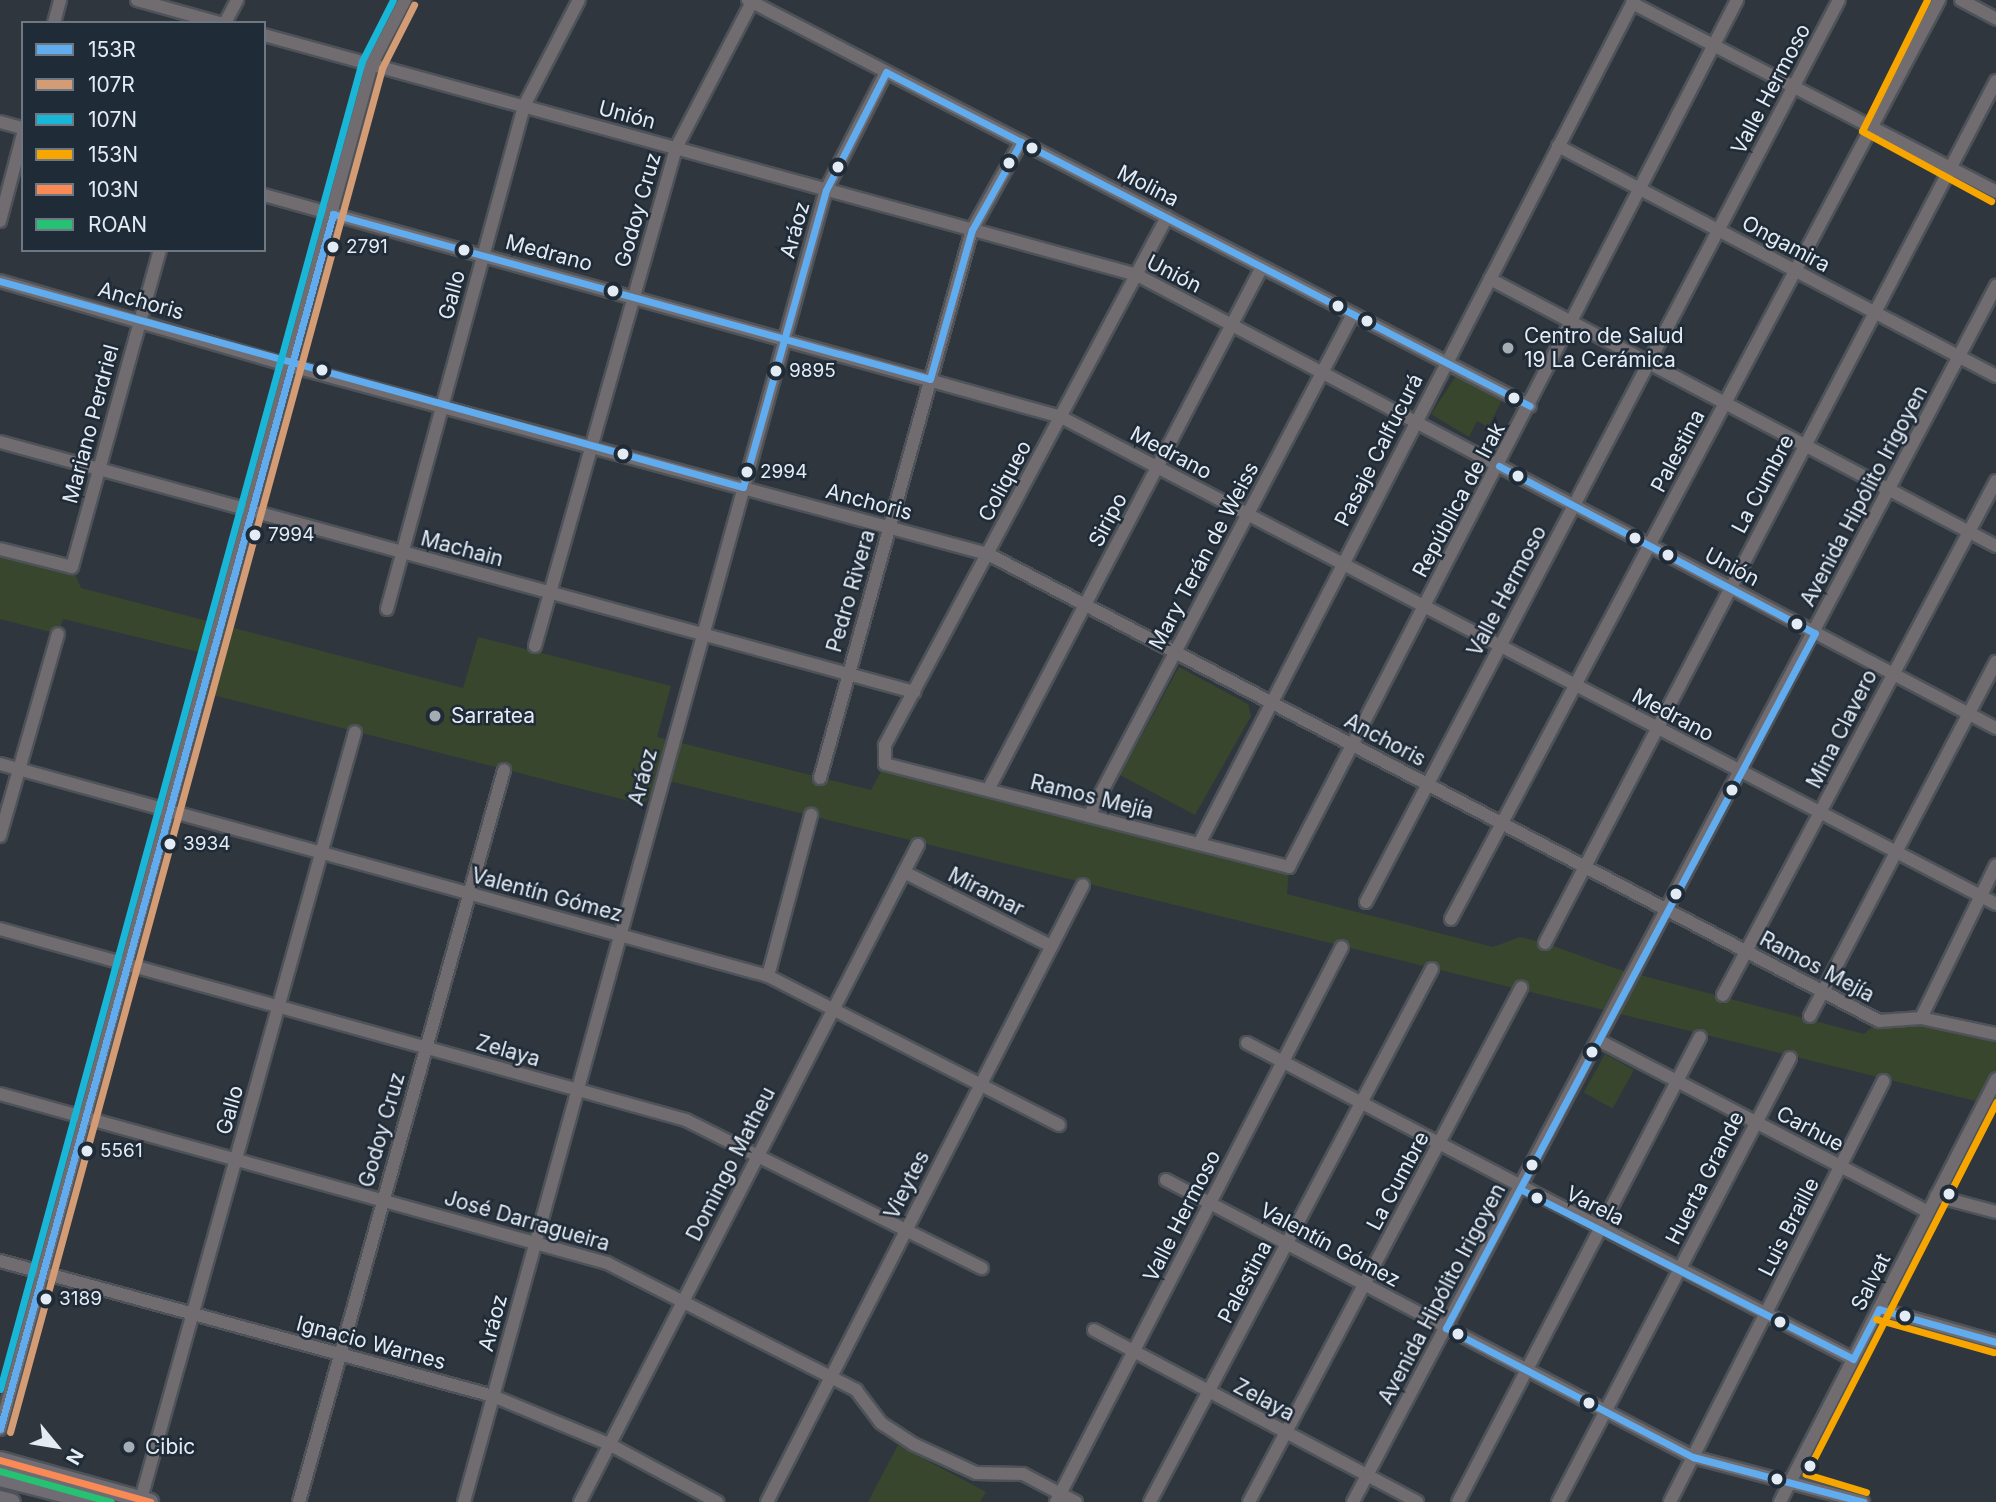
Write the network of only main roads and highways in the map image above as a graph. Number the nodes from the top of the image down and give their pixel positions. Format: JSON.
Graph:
{"nodes":[{"id":1,"x":0,"y":1460,"type":"edge"},
{"id":2,"x":0,"y":1478,"type":"edge"},
{"id":3,"x":0,"y":1499,"type":"edge"},
{"id":4,"x":145,"y":1501,"type":"edge"},
{"id":5,"x":12,"y":1502,"type":"edge"},
{"id":6,"x":94,"y":1502,"type":"edge"}],
"edges":[{"from":1,"to":4,"type":"main road"},
{"from":2,"to":6,"type":"main road"},
{"from":3,"to":5,"type":"main road"}]}
